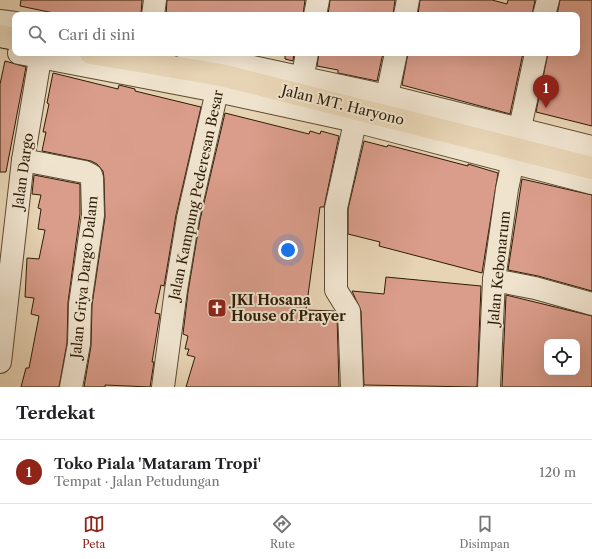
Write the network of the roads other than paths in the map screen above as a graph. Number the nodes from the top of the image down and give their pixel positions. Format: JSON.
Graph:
{"nodes":[{"id":1,"x":155,"y":0,"type":"edge"},
{"id":2,"x":318,"y":0,"type":"edge"},
{"id":3,"x":408,"y":0,"type":"edge"},
{"id":4,"x":548,"y":0,"type":"edge"},
{"id":5,"x":153,"y":12,"type":"edge"},
{"id":6,"x":316,"y":12,"type":"edge"},
{"id":7,"x":406,"y":12,"type":"edge"},
{"id":8,"x":545,"y":12,"type":"edge"},
{"id":9,"x":0,"y":21,"type":"edge"},
{"id":10,"x":12,"y":23,"type":"edge"},
{"id":11,"x":0,"y":36,"type":"edge"},
{"id":12,"x":12,"y":38,"type":"edge"},
{"id":13,"x":0,"y":49,"type":"edge"},
{"id":14,"x":12,"y":51,"type":"edge"},
{"id":15,"x":41,"y":56,"type":"edge"},
{"id":16,"x":47,"y":56,"type":"edge"},
{"id":17,"x":125,"y":56,"type":"edge"},
{"id":18,"x":198,"y":56,"type":"edge"},
{"id":19,"x":306,"y":56,"type":"edge"},
{"id":20,"x":395,"y":56,"type":"edge"},
{"id":21,"x":535,"y":56,"type":"edge"},
{"id":22,"x":147,"y":58,"type":"edge"},
{"id":23,"x":219,"y":83,"type":"junction"},
{"id":24,"x":301,"y":86,"type":"junction"},
{"id":25,"x":385,"y":105,"type":"junction"},
{"id":26,"x":357,"y":115,"type":"junction"},
{"id":27,"x":515,"y":147,"type":"junction"},
{"id":28,"x":592,"y":147,"type":"edge"},
{"id":29,"x":23,"y":160,"type":"junction"},
{"id":30,"x":592,"y":168,"type":"edge"},
{"id":31,"x":592,"y":183,"type":"edge"},
{"id":32,"x":494,"y":280,"type":"junction"},
{"id":33,"x":592,"y":304,"type":"edge"},
{"id":34,"x":0,"y":362,"type":"edge"},
{"id":35,"x":71,"y":387,"type":"edge"},
{"id":36,"x":163,"y":387,"type":"edge"},
{"id":37,"x":352,"y":387,"type":"edge"},
{"id":38,"x":488,"y":387,"type":"edge"}],
"edges":[{"from":1,"to":5,"type":"street"},
{"from":2,"to":6,"type":"street"},
{"from":3,"to":7,"type":"street"},
{"from":4,"to":8,"type":"street"},
{"from":9,"to":10,"type":"street"},
{"from":11,"to":12,"type":"main road"},
{"from":13,"to":14,"type":"street"},
{"from":15,"to":29,"type":"street","name":"Jalan Dargo"},
{"from":16,"to":23,"type":"street"},
{"from":17,"to":22,"type":"main road","name":"Jalan MT. Haryono"},
{"from":18,"to":24,"type":"street"},
{"from":19,"to":24,"type":"street"},
{"from":20,"to":25,"type":"street"},
{"from":21,"to":27,"type":"street","name":"Jalan Kebonarum"},
{"from":22,"to":23,"type":"main road","name":"Jalan MT. Haryono"},
{"from":23,"to":24,"type":"main road","name":"Jalan MT. Haryono"},
{"from":23,"to":26,"type":"street"},
{"from":23,"to":36,"type":"street","name":"Jalan Kampung Pederesan Besar"},
{"from":24,"to":25,"type":"street"},
{"from":24,"to":26,"type":"main road","name":"Jalan MT. Haryono"},
{"from":25,"to":26,"type":"main road","name":"Jalan MT. Haryono"},
{"from":25,"to":27,"type":"main road","name":"Jalan MT. Haryono"},
{"from":26,"to":27,"type":"street"},
{"from":26,"to":37,"type":"street"},
{"from":27,"to":28,"type":"street"},
{"from":27,"to":30,"type":"main road","name":"Jalan MT. Haryono"},
{"from":27,"to":31,"type":"street"},
{"from":27,"to":32,"type":"street","name":"Jalan Kebonarum"},
{"from":29,"to":34,"type":"street","name":"Jalan Dargo"},
{"from":29,"to":35,"type":"street","name":"Jalan Griya Dargo Dalam"},
{"from":32,"to":33,"type":"street"},
{"from":32,"to":38,"type":"street","name":"Jalan Kebonarum"}]}
